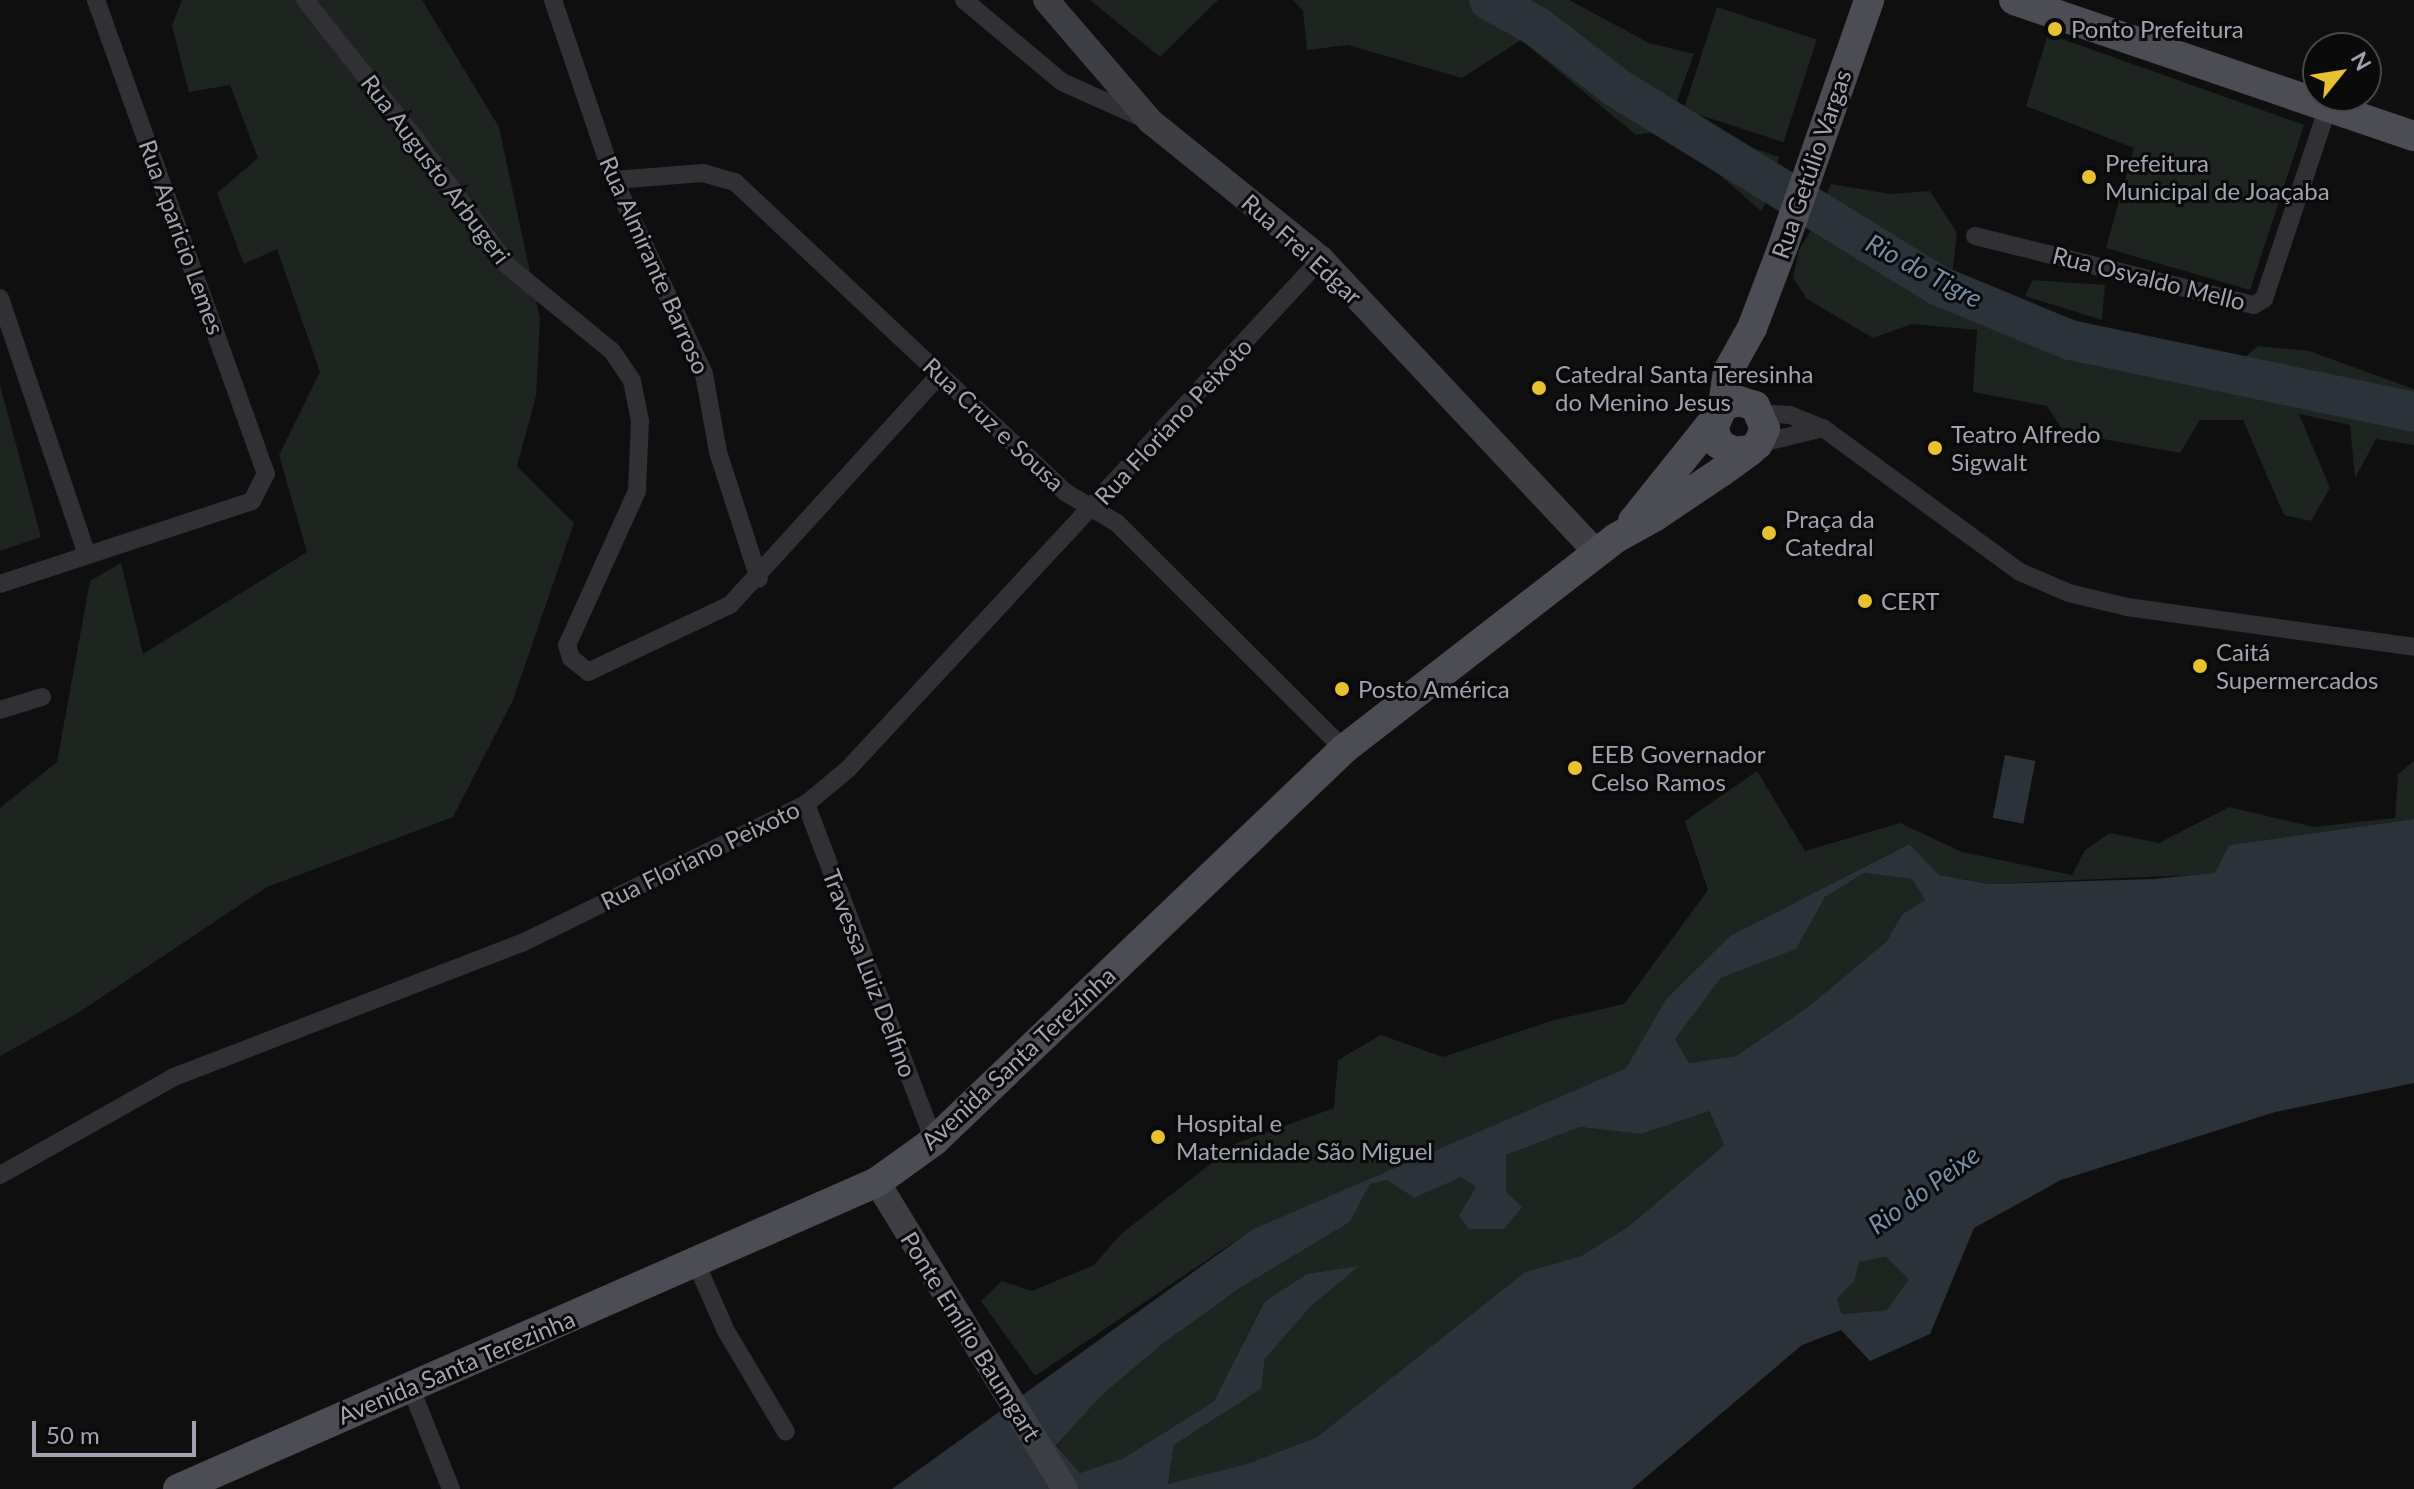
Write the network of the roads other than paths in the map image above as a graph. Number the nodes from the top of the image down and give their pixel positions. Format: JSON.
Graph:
{"nodes":[{"id":1,"x":96,"y":0,"type":"edge"},
{"id":2,"x":305,"y":0,"type":"edge"},
{"id":3,"x":553,"y":0,"type":"edge"},
{"id":4,"x":964,"y":0,"type":"edge"},
{"id":5,"x":1046,"y":0,"type":"edge"},
{"id":6,"x":1869,"y":0,"type":"edge"},
{"id":7,"x":2014,"y":0,"type":"edge"},
{"id":8,"x":2302,"y":98,"type":"edge"},
{"id":9,"x":2326,"y":112,"type":"edge"},
{"id":10,"x":2344,"y":112,"type":"edge"},
{"id":11,"x":1150,"y":121,"type":"junction"},
{"id":12,"x":2410,"y":133,"type":"edge"},
{"id":13,"x":614,"y":180,"type":"junction"},
{"id":14,"x":1975,"y":236,"type":"dead end"},
{"id":15,"x":1321,"y":259,"type":"junction"},
{"id":16,"x":0,"y":298,"type":"edge"},
{"id":17,"x":1752,"y":328,"type":"junction"},
{"id":18,"x":940,"y":374,"type":"junction"},
{"id":19,"x":1758,"y":409,"type":"junction"},
{"id":20,"x":1719,"y":413,"type":"junction"},
{"id":21,"x":1823,"y":428,"type":"junction"},
{"id":22,"x":1755,"y":447,"type":"junction"},
{"id":23,"x":1092,"y":510,"type":"junction"},
{"id":24,"x":1628,"y":530,"type":"junction"},
{"id":25,"x":1597,"y":553,"type":"junction"},
{"id":26,"x":87,"y":555,"type":"junction"},
{"id":27,"x":759,"y":579,"type":"junction"},
{"id":28,"x":0,"y":584,"type":"edge"},
{"id":29,"x":2414,"y":647,"type":"edge"},
{"id":30,"x":42,"y":697,"type":"dead end"},
{"id":31,"x":0,"y":710,"type":"edge"},
{"id":32,"x":1344,"y":749,"type":"junction"},
{"id":33,"x":806,"y":804,"type":"junction"},
{"id":34,"x":934,"y":1141,"type":"junction"},
{"id":35,"x":0,"y":1175,"type":"edge"},
{"id":36,"x":877,"y":1182,"type":"junction"},
{"id":37,"x":696,"y":1263,"type":"junction"},
{"id":38,"x":410,"y":1386,"type":"junction"},
{"id":39,"x":786,"y":1432,"type":"dead end"},
{"id":40,"x":191,"y":1486,"type":"edge"},
{"id":41,"x":451,"y":1489,"type":"edge"},
{"id":42,"x":1065,"y":1489,"type":"edge"}],
"edges":[{"from":1,"to":26,"type":"street","name":"Rua Aparicio Lemes"},
{"from":2,"to":27,"type":"street","name":"Rua Augusto Arbugeri"},
{"from":3,"to":13,"type":"street","name":"Rua Almirante Barroso"},
{"from":4,"to":11,"type":"street","name":"Rua Frei Edgar"},
{"from":5,"to":11,"type":"street"},
{"from":6,"to":17,"type":"main road","name":"Rua Getúlio Vargas"},
{"from":7,"to":8,"type":"main road"},
{"from":9,"to":14,"type":"street","name":"Rua Osvaldo Mello"},
{"from":10,"to":12,"type":"main road"},
{"from":11,"to":15,"type":"street","name":"Rua Frei Edgar"},
{"from":13,"to":18,"type":"street","name":"Rua Cruz e Sousa"},
{"from":13,"to":27,"type":"street","name":"Rua Almirante Barroso"},
{"from":15,"to":23,"type":"street","name":"Rua Floriano Peixoto"},
{"from":15,"to":25,"type":"street","name":"Rua Frei Edgar"},
{"from":16,"to":26,"type":"street"},
{"from":17,"to":19,"type":"main road","name":"Rua Getúlio Vargas"},
{"from":17,"to":20,"type":"main road","name":"Rua Getúlio Vargas"},
{"from":18,"to":23,"type":"street","name":"Rua Cruz e Sousa"},
{"from":18,"to":27,"type":"street","name":"Rua Augusto Arbugeri"},
{"from":19,"to":20,"type":"main road"},
{"from":19,"to":21,"type":"street"},
{"from":19,"to":22,"type":"main road"},
{"from":20,"to":22,"type":"main road"},
{"from":20,"to":24,"type":"main road","name":"Avenida Santa Terezinha"},
{"from":21,"to":22,"type":"street"},
{"from":21,"to":29,"type":"street"},
{"from":22,"to":24,"type":"main road","name":"Avenida Santa Terezinha"},
{"from":23,"to":32,"type":"street","name":"Rua Cruz e Sousa"},
{"from":23,"to":33,"type":"street","name":"Rua Floriano Peixoto"},
{"from":24,"to":25,"type":"main road","name":"Avenida Santa Terezinha"},
{"from":25,"to":32,"type":"main road","name":"Avenida Santa Terezinha"},
{"from":26,"to":28,"type":"street"},
{"from":30,"to":31,"type":"street"},
{"from":32,"to":34,"type":"main road","name":"Avenida Santa Terezinha"},
{"from":33,"to":34,"type":"street","name":"Travessa Luiz Delfino"},
{"from":33,"to":35,"type":"street","name":"Rua Floriano Peixoto"},
{"from":34,"to":36,"type":"main road","name":"Avenida Santa Terezinha"},
{"from":36,"to":37,"type":"main road","name":"Avenida Santa Terezinha"},
{"from":36,"to":42,"type":"street","name":"Ponte Emílio Baumgart"},
{"from":37,"to":38,"type":"main road","name":"Avenida Santa Terezinha"},
{"from":37,"to":39,"type":"street"},
{"from":38,"to":40,"type":"main road","name":"Avenida Santa Terezinha"},
{"from":38,"to":41,"type":"street"}]}
